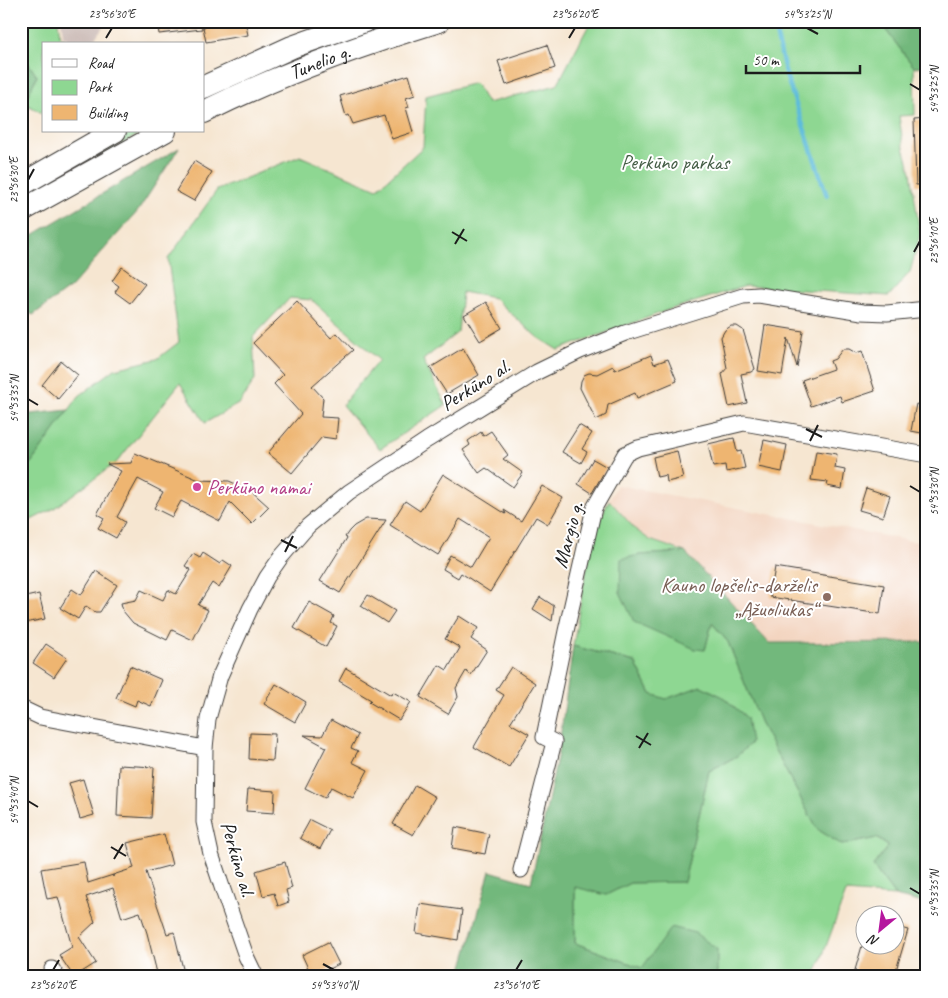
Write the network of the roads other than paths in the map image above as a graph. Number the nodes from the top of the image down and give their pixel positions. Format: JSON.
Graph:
{"nodes":[{"id":1,"x":365,"y":21,"type":"edge"},
{"id":2,"x":439,"y":21,"type":"edge"},
{"id":3,"x":205,"y":87,"type":"edge"},
{"id":4,"x":205,"y":111,"type":"edge"},
{"id":5,"x":113,"y":132,"type":"edge"},
{"id":6,"x":163,"y":132,"type":"edge"},
{"id":7,"x":21,"y":184,"type":"edge"},
{"id":8,"x":21,"y":211,"type":"edge"},
{"id":9,"x":927,"y":309,"type":"edge"},
{"id":10,"x":927,"y":455,"type":"edge"},
{"id":11,"x":21,"y":708,"type":"edge"},
{"id":12,"x":205,"y":748,"type":"junction"},
{"id":13,"x":521,"y":870,"type":"dead end"},
{"id":14,"x":256,"y":977,"type":"edge"}],
"edges":[{"from":1,"to":3,"type":"main road","name":"Tunelio g."},
{"from":2,"to":4,"type":"main road","name":"Tunelio g."},
{"from":5,"to":7,"type":"main road"},
{"from":6,"to":8,"type":"main road"},
{"from":9,"to":12,"type":"street","name":"Perkūno al."},
{"from":10,"to":13,"type":"street","name":"Margio g."},
{"from":11,"to":12,"type":"street"},
{"from":12,"to":14,"type":"street","name":"Perkūno al."}]}
